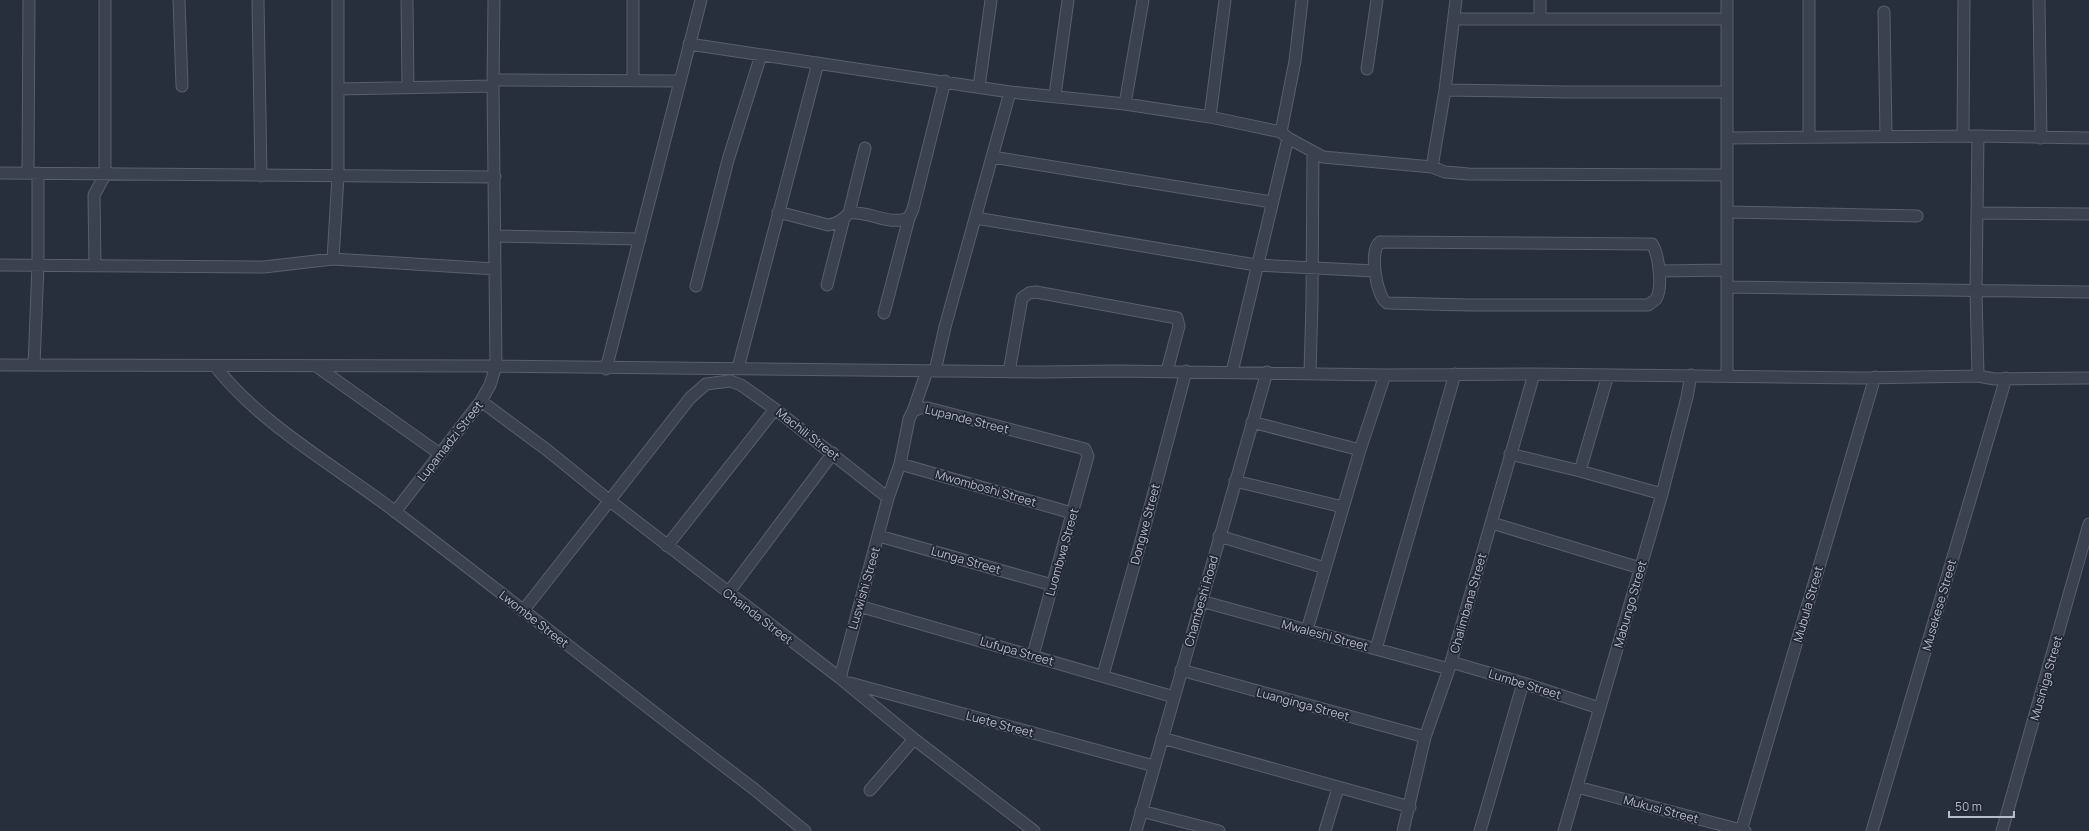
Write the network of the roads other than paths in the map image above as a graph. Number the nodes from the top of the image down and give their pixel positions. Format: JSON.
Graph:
{"nodes":[{"id":1,"x":30,"y":0,"type":"edge"},
{"id":2,"x":106,"y":0,"type":"edge"},
{"id":3,"x":180,"y":0,"type":"edge"},
{"id":4,"x":258,"y":0,"type":"edge"},
{"id":5,"x":338,"y":0,"type":"edge"},
{"id":6,"x":407,"y":0,"type":"edge"},
{"id":7,"x":494,"y":0,"type":"edge"},
{"id":8,"x":633,"y":0,"type":"edge"},
{"id":9,"x":701,"y":0,"type":"edge"},
{"id":10,"x":991,"y":0,"type":"edge"},
{"id":11,"x":1068,"y":0,"type":"edge"},
{"id":12,"x":1142,"y":0,"type":"edge"},
{"id":13,"x":1225,"y":0,"type":"edge"},
{"id":14,"x":1302,"y":0,"type":"edge"},
{"id":15,"x":1376,"y":0,"type":"edge"},
{"id":16,"x":1456,"y":0,"type":"edge"},
{"id":17,"x":1540,"y":0,"type":"edge"},
{"id":18,"x":1727,"y":0,"type":"edge"},
{"id":19,"x":1964,"y":0,"type":"edge"},
{"id":20,"x":2039,"y":0,"type":"edge"},
{"id":21,"x":1809,"y":1,"type":"edge"},
{"id":22,"x":1884,"y":12,"type":"dead end"},
{"id":23,"x":1540,"y":18,"type":"junction"},
{"id":24,"x":1454,"y":19,"type":"junction"},
{"id":25,"x":1727,"y":19,"type":"junction"},
{"id":26,"x":689,"y":44,"type":"junction"},
{"id":27,"x":761,"y":54,"type":"junction"},
{"id":28,"x":818,"y":63,"type":"junction"},
{"id":29,"x":1367,"y":69,"type":"dead end"},
{"id":30,"x":680,"y":80,"type":"junction"},
{"id":31,"x":633,"y":81,"type":"junction"},
{"id":32,"x":945,"y":82,"type":"junction"},
{"id":33,"x":493,"y":83,"type":"junction"},
{"id":34,"x":182,"y":86,"type":"dead end"},
{"id":35,"x":408,"y":87,"type":"junction"},
{"id":36,"x":979,"y":87,"type":"junction"},
{"id":37,"x":338,"y":88,"type":"junction"},
{"id":38,"x":1445,"y":90,"type":"junction"},
{"id":39,"x":1010,"y":92,"type":"junction"},
{"id":40,"x":1726,"y":92,"type":"junction"},
{"id":41,"x":1054,"y":95,"type":"junction"},
{"id":42,"x":1125,"y":104,"type":"junction"},
{"id":43,"x":1210,"y":117,"type":"junction"},
{"id":44,"x":1284,"y":136,"type":"junction"},
{"id":45,"x":1886,"y":136,"type":"junction"},
{"id":46,"x":1963,"y":136,"type":"junction"},
{"id":47,"x":1978,"y":136,"type":"junction"},
{"id":48,"x":1809,"y":137,"type":"junction"},
{"id":49,"x":1727,"y":138,"type":"junction"},
{"id":50,"x":2040,"y":138,"type":"junction"},
{"id":51,"x":2089,"y":138,"type":"edge"},
{"id":52,"x":865,"y":148,"type":"dead end"},
{"id":53,"x":1313,"y":152,"type":"junction"},
{"id":54,"x":992,"y":157,"type":"junction"},
{"id":55,"x":1432,"y":167,"type":"junction"},
{"id":56,"x":0,"y":173,"type":"edge"},
{"id":57,"x":33,"y":173,"type":"junction"},
{"id":58,"x":106,"y":175,"type":"junction"},
{"id":59,"x":261,"y":176,"type":"junction"},
{"id":60,"x":338,"y":176,"type":"junction"},
{"id":61,"x":1727,"y":176,"type":"junction"},
{"id":62,"x":495,"y":177,"type":"junction"},
{"id":63,"x":1272,"y":202,"type":"junction"},
{"id":64,"x":778,"y":212,"type":"junction"},
{"id":65,"x":1727,"y":212,"type":"junction"},
{"id":66,"x":1977,"y":213,"type":"junction"},
{"id":67,"x":2089,"y":214,"type":"edge"},
{"id":68,"x":847,"y":216,"type":"junction"},
{"id":69,"x":1917,"y":216,"type":"dead end"},
{"id":70,"x":909,"y":218,"type":"junction"},
{"id":71,"x":976,"y":218,"type":"junction"},
{"id":72,"x":495,"y":236,"type":"junction"},
{"id":73,"x":640,"y":239,"type":"junction"},
{"id":74,"x":333,"y":259,"type":"junction"},
{"id":75,"x":0,"y":265,"type":"edge"},
{"id":76,"x":38,"y":265,"type":"junction"},
{"id":77,"x":95,"y":265,"type":"junction"},
{"id":78,"x":1256,"y":265,"type":"junction"},
{"id":79,"x":495,"y":269,"type":"junction"},
{"id":80,"x":1312,"y":269,"type":"junction"},
{"id":81,"x":1727,"y":270,"type":"junction"},
{"id":82,"x":1375,"y":271,"type":"junction"},
{"id":83,"x":1659,"y":271,"type":"junction"},
{"id":84,"x":827,"y":285,"type":"dead end"},
{"id":85,"x":696,"y":286,"type":"dead end"},
{"id":86,"x":1728,"y":288,"type":"junction"},
{"id":87,"x":1976,"y":291,"type":"junction"},
{"id":88,"x":2089,"y":292,"type":"edge"},
{"id":89,"x":884,"y":313,"type":"dead end"},
{"id":90,"x":0,"y":365,"type":"edge"},
{"id":91,"x":34,"y":365,"type":"junction"},
{"id":92,"x":215,"y":366,"type":"junction"},
{"id":93,"x":316,"y":366,"type":"junction"},
{"id":94,"x":496,"y":366,"type":"junction"},
{"id":95,"x":735,"y":368,"type":"junction"},
{"id":96,"x":606,"y":369,"type":"junction"},
{"id":97,"x":931,"y":371,"type":"junction"},
{"id":98,"x":1167,"y":371,"type":"junction"},
{"id":99,"x":1186,"y":371,"type":"junction"},
{"id":100,"x":1009,"y":372,"type":"junction"},
{"id":101,"x":1232,"y":372,"type":"junction"},
{"id":102,"x":1267,"y":372,"type":"junction"},
{"id":103,"x":1310,"y":373,"type":"junction"},
{"id":104,"x":1455,"y":374,"type":"junction"},
{"id":105,"x":1534,"y":374,"type":"junction"},
{"id":106,"x":1385,"y":375,"type":"junction"},
{"id":107,"x":1608,"y":375,"type":"junction"},
{"id":108,"x":1691,"y":375,"type":"junction"},
{"id":109,"x":1727,"y":376,"type":"junction"},
{"id":110,"x":1978,"y":376,"type":"junction"},
{"id":111,"x":1875,"y":377,"type":"junction"},
{"id":112,"x":2006,"y":378,"type":"junction"},
{"id":113,"x":2089,"y":378,"type":"edge"},
{"id":114,"x":726,"y":381,"type":"junction"},
{"id":115,"x":481,"y":401,"type":"junction"},
{"id":116,"x":775,"y":409,"type":"junction"},
{"id":117,"x":913,"y":411,"type":"junction"},
{"id":118,"x":1252,"y":422,"type":"junction"},
{"id":119,"x":1085,"y":449,"type":"joint"},
{"id":120,"x":1360,"y":450,"type":"junction"},
{"id":121,"x":833,"y":453,"type":"junction"},
{"id":122,"x":440,"y":454,"type":"junction"},
{"id":123,"x":1510,"y":454,"type":"junction"},
{"id":124,"x":900,"y":464,"type":"junction"},
{"id":125,"x":1580,"y":471,"type":"junction"},
{"id":126,"x":1235,"y":481,"type":"junction"},
{"id":127,"x":1662,"y":494,"type":"junction"},
{"id":128,"x":888,"y":498,"type":"junction"},
{"id":129,"x":610,"y":501,"type":"junction"},
{"id":130,"x":1343,"y":507,"type":"junction"},
{"id":131,"x":396,"y":512,"type":"junction"},
{"id":132,"x":1072,"y":513,"type":"junction"},
{"id":133,"x":1492,"y":523,"type":"junction"},
{"id":134,"x":2089,"y":524,"type":"edge"},
{"id":135,"x":879,"y":536,"type":"junction"},
{"id":136,"x":1220,"y":536,"type":"junction"},
{"id":137,"x":667,"y":546,"type":"junction"},
{"id":138,"x":1325,"y":568,"type":"junction"},
{"id":139,"x":1640,"y":568,"type":"junction"},
{"id":140,"x":1052,"y":585,"type":"junction"},
{"id":141,"x":728,"y":593,"type":"junction"},
{"id":142,"x":1201,"y":601,"type":"junction"},
{"id":143,"x":859,"y":606,"type":"junction"},
{"id":144,"x":523,"y":611,"type":"junction"},
{"id":145,"x":1307,"y":630,"type":"junction"},
{"id":146,"x":1376,"y":649,"type":"junction"},
{"id":147,"x":1033,"y":655,"type":"junction"},
{"id":148,"x":1450,"y":665,"type":"junction"},
{"id":149,"x":1182,"y":670,"type":"junction"},
{"id":150,"x":1102,"y":675,"type":"junction"},
{"id":151,"x":843,"y":680,"type":"junction"},
{"id":152,"x":1523,"y":683,"type":"junction"},
{"id":153,"x":1174,"y":696,"type":"junction"},
{"id":154,"x":1599,"y":708,"type":"junction"},
{"id":155,"x":1424,"y":737,"type":"junction"},
{"id":156,"x":1162,"y":738,"type":"junction"},
{"id":157,"x":914,"y":739,"type":"junction"},
{"id":158,"x":1154,"y":766,"type":"junction"},
{"id":159,"x":1577,"y":787,"type":"junction"},
{"id":160,"x":1338,"y":788,"type":"junction"},
{"id":161,"x":870,"y":790,"type":"dead end"},
{"id":162,"x":1410,"y":807,"type":"junction"},
{"id":163,"x":1141,"y":811,"type":"junction"},
{"id":164,"x":805,"y":831,"type":"edge"},
{"id":165,"x":1034,"y":831,"type":"edge"},
{"id":166,"x":1136,"y":831,"type":"edge"},
{"id":167,"x":1219,"y":831,"type":"edge"},
{"id":168,"x":1325,"y":831,"type":"edge"},
{"id":169,"x":1403,"y":831,"type":"edge"},
{"id":170,"x":1480,"y":831,"type":"edge"},
{"id":171,"x":1564,"y":831,"type":"edge"},
{"id":172,"x":1742,"y":831,"type":"edge"},
{"id":173,"x":1872,"y":831,"type":"edge"},
{"id":174,"x":2002,"y":831,"type":"edge"}],
"edges":[{"from":1,"to":57,"type":"street"},
{"from":2,"to":58,"type":"street"},
{"from":3,"to":34,"type":"street"},
{"from":4,"to":59,"type":"street"},
{"from":5,"to":37,"type":"street"},
{"from":6,"to":35,"type":"street"},
{"from":7,"to":33,"type":"street","name":"Lupamadzi Street"},
{"from":8,"to":31,"type":"street"},
{"from":9,"to":26,"type":"street"},
{"from":10,"to":36,"type":"street"},
{"from":11,"to":41,"type":"street"},
{"from":12,"to":42,"type":"street"},
{"from":13,"to":43,"type":"street"},
{"from":14,"to":44,"type":"street"},
{"from":15,"to":29,"type":"street"},
{"from":16,"to":24,"type":"street"},
{"from":17,"to":23,"type":"street"},
{"from":18,"to":25,"type":"street"},
{"from":19,"to":46,"type":"street"},
{"from":20,"to":50,"type":"street"},
{"from":21,"to":48,"type":"street"},
{"from":22,"to":45,"type":"street"},
{"from":23,"to":24,"type":"street"},
{"from":23,"to":25,"type":"street"},
{"from":24,"to":38,"type":"street"},
{"from":25,"to":40,"type":"street"},
{"from":26,"to":27,"type":"street"},
{"from":26,"to":30,"type":"street"},
{"from":27,"to":28,"type":"street"},
{"from":27,"to":85,"type":"street"},
{"from":28,"to":32,"type":"street"},
{"from":28,"to":64,"type":"street"},
{"from":30,"to":31,"type":"street"},
{"from":30,"to":73,"type":"street"},
{"from":31,"to":33,"type":"street"},
{"from":32,"to":36,"type":"street"},
{"from":32,"to":70,"type":"street"},
{"from":33,"to":35,"type":"street"},
{"from":33,"to":62,"type":"street","name":"Lupamadzi Street"},
{"from":35,"to":37,"type":"street"},
{"from":36,"to":39,"type":"street"},
{"from":37,"to":60,"type":"street"},
{"from":38,"to":40,"type":"street"},
{"from":38,"to":55,"type":"street"},
{"from":39,"to":41,"type":"street"},
{"from":39,"to":54,"type":"street"},
{"from":40,"to":49,"type":"street"},
{"from":41,"to":42,"type":"street"},
{"from":42,"to":43,"type":"street"},
{"from":43,"to":44,"type":"street"},
{"from":44,"to":53,"type":"street"},
{"from":44,"to":63,"type":"street"},
{"from":45,"to":46,"type":"street"},
{"from":45,"to":48,"type":"street"},
{"from":46,"to":47,"type":"street"},
{"from":47,"to":50,"type":"street"},
{"from":47,"to":66,"type":"street"},
{"from":48,"to":49,"type":"street"},
{"from":49,"to":61,"type":"street"},
{"from":50,"to":51,"type":"street"},
{"from":52,"to":68,"type":"street"},
{"from":53,"to":55,"type":"street"},
{"from":53,"to":80,"type":"street"},
{"from":54,"to":63,"type":"street"},
{"from":54,"to":71,"type":"street"},
{"from":55,"to":61,"type":"street"},
{"from":56,"to":57,"type":"street"},
{"from":57,"to":58,"type":"street"},
{"from":57,"to":76,"type":"street"},
{"from":58,"to":59,"type":"street"},
{"from":58,"to":77,"type":"street"},
{"from":59,"to":60,"type":"street"},
{"from":60,"to":62,"type":"street"},
{"from":60,"to":74,"type":"street"},
{"from":61,"to":65,"type":"street"},
{"from":62,"to":72,"type":"street","name":"Lupamadzi Street"},
{"from":63,"to":78,"type":"street"},
{"from":64,"to":68,"type":"street"},
{"from":64,"to":95,"type":"street"},
{"from":65,"to":69,"type":"street"},
{"from":65,"to":81,"type":"street"},
{"from":66,"to":67,"type":"street"},
{"from":66,"to":87,"type":"street"},
{"from":68,"to":70,"type":"street"},
{"from":68,"to":84,"type":"street"},
{"from":70,"to":89,"type":"street"},
{"from":71,"to":78,"type":"street"},
{"from":71,"to":97,"type":"street"},
{"from":72,"to":73,"type":"street"},
{"from":72,"to":79,"type":"street","name":"Lupamadzi Street"},
{"from":73,"to":96,"type":"street"},
{"from":74,"to":77,"type":"street"},
{"from":74,"to":79,"type":"street"},
{"from":75,"to":76,"type":"street"},
{"from":76,"to":77,"type":"street"},
{"from":76,"to":91,"type":"street"},
{"from":78,"to":80,"type":"street"},
{"from":78,"to":101,"type":"street"},
{"from":79,"to":94,"type":"street","name":"Lupamadzi Street"},
{"from":80,"to":82,"type":"street"},
{"from":80,"to":103,"type":"street"},
{"from":81,"to":83,"type":"street"},
{"from":81,"to":86,"type":"street"},
{"from":82,"to":83,"type":"street"},
{"from":82,"to":83,"type":"street"},
{"from":86,"to":87,"type":"street"},
{"from":86,"to":109,"type":"street"},
{"from":87,"to":88,"type":"street"},
{"from":87,"to":110,"type":"street"},
{"from":90,"to":91,"type":"street"},
{"from":91,"to":92,"type":"street"},
{"from":92,"to":93,"type":"street"},
{"from":92,"to":131,"type":"street","name":"Lwombe Street"},
{"from":93,"to":94,"type":"street"},
{"from":93,"to":122,"type":"street"},
{"from":94,"to":96,"type":"street"},
{"from":94,"to":115,"type":"street","name":"Lupamadzi Street"},
{"from":95,"to":96,"type":"street"},
{"from":95,"to":97,"type":"street"},
{"from":95,"to":114,"type":"street"},
{"from":97,"to":100,"type":"street"},
{"from":97,"to":117,"type":"street"},
{"from":98,"to":99,"type":"street"},
{"from":98,"to":100,"type":"street"},
{"from":98,"to":100,"type":"street"},
{"from":99,"to":101,"type":"street"},
{"from":99,"to":150,"type":"street","name":"Dongwe Street"},
{"from":101,"to":102,"type":"street"},
{"from":102,"to":103,"type":"street"},
{"from":102,"to":118,"type":"street","name":"Chambeshi Road"},
{"from":103,"to":106,"type":"street"},
{"from":104,"to":105,"type":"street"},
{"from":104,"to":106,"type":"street"},
{"from":104,"to":146,"type":"street"},
{"from":105,"to":107,"type":"street"},
{"from":105,"to":123,"type":"street","name":"Chalimbana Street"},
{"from":106,"to":120,"type":"street"},
{"from":107,"to":108,"type":"street"},
{"from":107,"to":125,"type":"street"},
{"from":108,"to":109,"type":"street"},
{"from":108,"to":127,"type":"street","name":"Mabungo Street"},
{"from":109,"to":111,"type":"street"},
{"from":110,"to":111,"type":"street"},
{"from":110,"to":112,"type":"street"},
{"from":111,"to":172,"type":"street","name":"Mubula Street"},
{"from":112,"to":113,"type":"street"},
{"from":112,"to":173,"type":"street","name":"Musekese Street"},
{"from":114,"to":116,"type":"street","name":"Machili Street"},
{"from":114,"to":129,"type":"street"},
{"from":115,"to":122,"type":"street","name":"Lupamadzi Street"},
{"from":115,"to":129,"type":"street","name":"Chainda Street"},
{"from":116,"to":121,"type":"street","name":"Machili Street"},
{"from":116,"to":137,"type":"street"},
{"from":117,"to":119,"type":"street","name":"Lupande Street"},
{"from":117,"to":124,"type":"street","name":"Lupande Street"},
{"from":118,"to":120,"type":"street"},
{"from":118,"to":126,"type":"street","name":"Chambeshi Road"},
{"from":119,"to":132,"type":"street","name":"Luombwa Street"},
{"from":120,"to":130,"type":"street"},
{"from":121,"to":128,"type":"street","name":"Machili Street"},
{"from":121,"to":141,"type":"street"},
{"from":122,"to":131,"type":"street","name":"Lupamadzi Street"},
{"from":123,"to":125,"type":"street"},
{"from":123,"to":133,"type":"street","name":"Chalimbana Street"},
{"from":124,"to":128,"type":"street","name":"Lupande Street"},
{"from":124,"to":132,"type":"street","name":"Mwomboshi Street"},
{"from":125,"to":127,"type":"street"},
{"from":126,"to":130,"type":"street"},
{"from":126,"to":136,"type":"street","name":"Chambeshi Road"},
{"from":127,"to":139,"type":"street","name":"Mabungo Street"},
{"from":128,"to":135,"type":"street","name":"Luswishi Street"},
{"from":129,"to":137,"type":"street","name":"Chainda Street"},
{"from":129,"to":144,"type":"street"},
{"from":130,"to":138,"type":"street"},
{"from":131,"to":144,"type":"street","name":"Lwombe Street"},
{"from":132,"to":140,"type":"street","name":"Luombwa Street"},
{"from":133,"to":139,"type":"street"},
{"from":133,"to":148,"type":"street","name":"Chalimbana Street"},
{"from":134,"to":174,"type":"street","name":"Musiniga Street"},
{"from":135,"to":140,"type":"street","name":"Lunga Street"},
{"from":135,"to":143,"type":"street","name":"Luswishi Street"},
{"from":136,"to":138,"type":"street"},
{"from":136,"to":142,"type":"street","name":"Chambeshi Road"},
{"from":137,"to":141,"type":"street","name":"Chainda Street"},
{"from":138,"to":145,"type":"street"},
{"from":139,"to":154,"type":"street","name":"Mabungo Street"},
{"from":140,"to":147,"type":"street","name":"Luombwa Street"},
{"from":141,"to":151,"type":"street","name":"Chainda Street"},
{"from":142,"to":145,"type":"street","name":"Mwaleshi Street"},
{"from":142,"to":149,"type":"street","name":"Chambeshi Road"},
{"from":143,"to":147,"type":"street","name":"Lufupa Street"},
{"from":143,"to":151,"type":"street","name":"Luswishi Street"},
{"from":144,"to":164,"type":"street","name":"Lwombe Street"},
{"from":145,"to":146,"type":"street","name":"Mwaleshi Street"},
{"from":146,"to":148,"type":"street","name":"Mwaleshi Street"},
{"from":147,"to":150,"type":"street","name":"Lufupa Street"},
{"from":148,"to":152,"type":"street","name":"Lumbe Street"},
{"from":148,"to":155,"type":"street","name":"Chalimbana Street"},
{"from":149,"to":153,"type":"street","name":"Chambeshi Road"},
{"from":149,"to":155,"type":"street","name":"Luanginga Street"},
{"from":150,"to":153,"type":"street","name":"Lufupa Street"},
{"from":151,"to":157,"type":"street","name":"Chainda Street"},
{"from":151,"to":158,"type":"street","name":"Luete Street"},
{"from":152,"to":154,"type":"street","name":"Lumbe Street"},
{"from":152,"to":170,"type":"street"},
{"from":153,"to":156,"type":"street","name":"Chambeshi Road"},
{"from":154,"to":159,"type":"street","name":"Mabungo Street"},
{"from":155,"to":162,"type":"street","name":"Chalimbana Street"},
{"from":156,"to":158,"type":"street","name":"Chambeshi Road"},
{"from":156,"to":160,"type":"street"},
{"from":157,"to":161,"type":"street"},
{"from":157,"to":165,"type":"street","name":"Chainda Street"},
{"from":158,"to":163,"type":"street","name":"Chambeshi Road"},
{"from":159,"to":171,"type":"street","name":"Mabungo Street"},
{"from":159,"to":172,"type":"street","name":"Mukusi Street"},
{"from":160,"to":162,"type":"street"},
{"from":160,"to":168,"type":"street"},
{"from":162,"to":169,"type":"street","name":"Chalimbana Street"},
{"from":163,"to":166,"type":"street","name":"Chambeshi Road"},
{"from":163,"to":167,"type":"street"}]}
